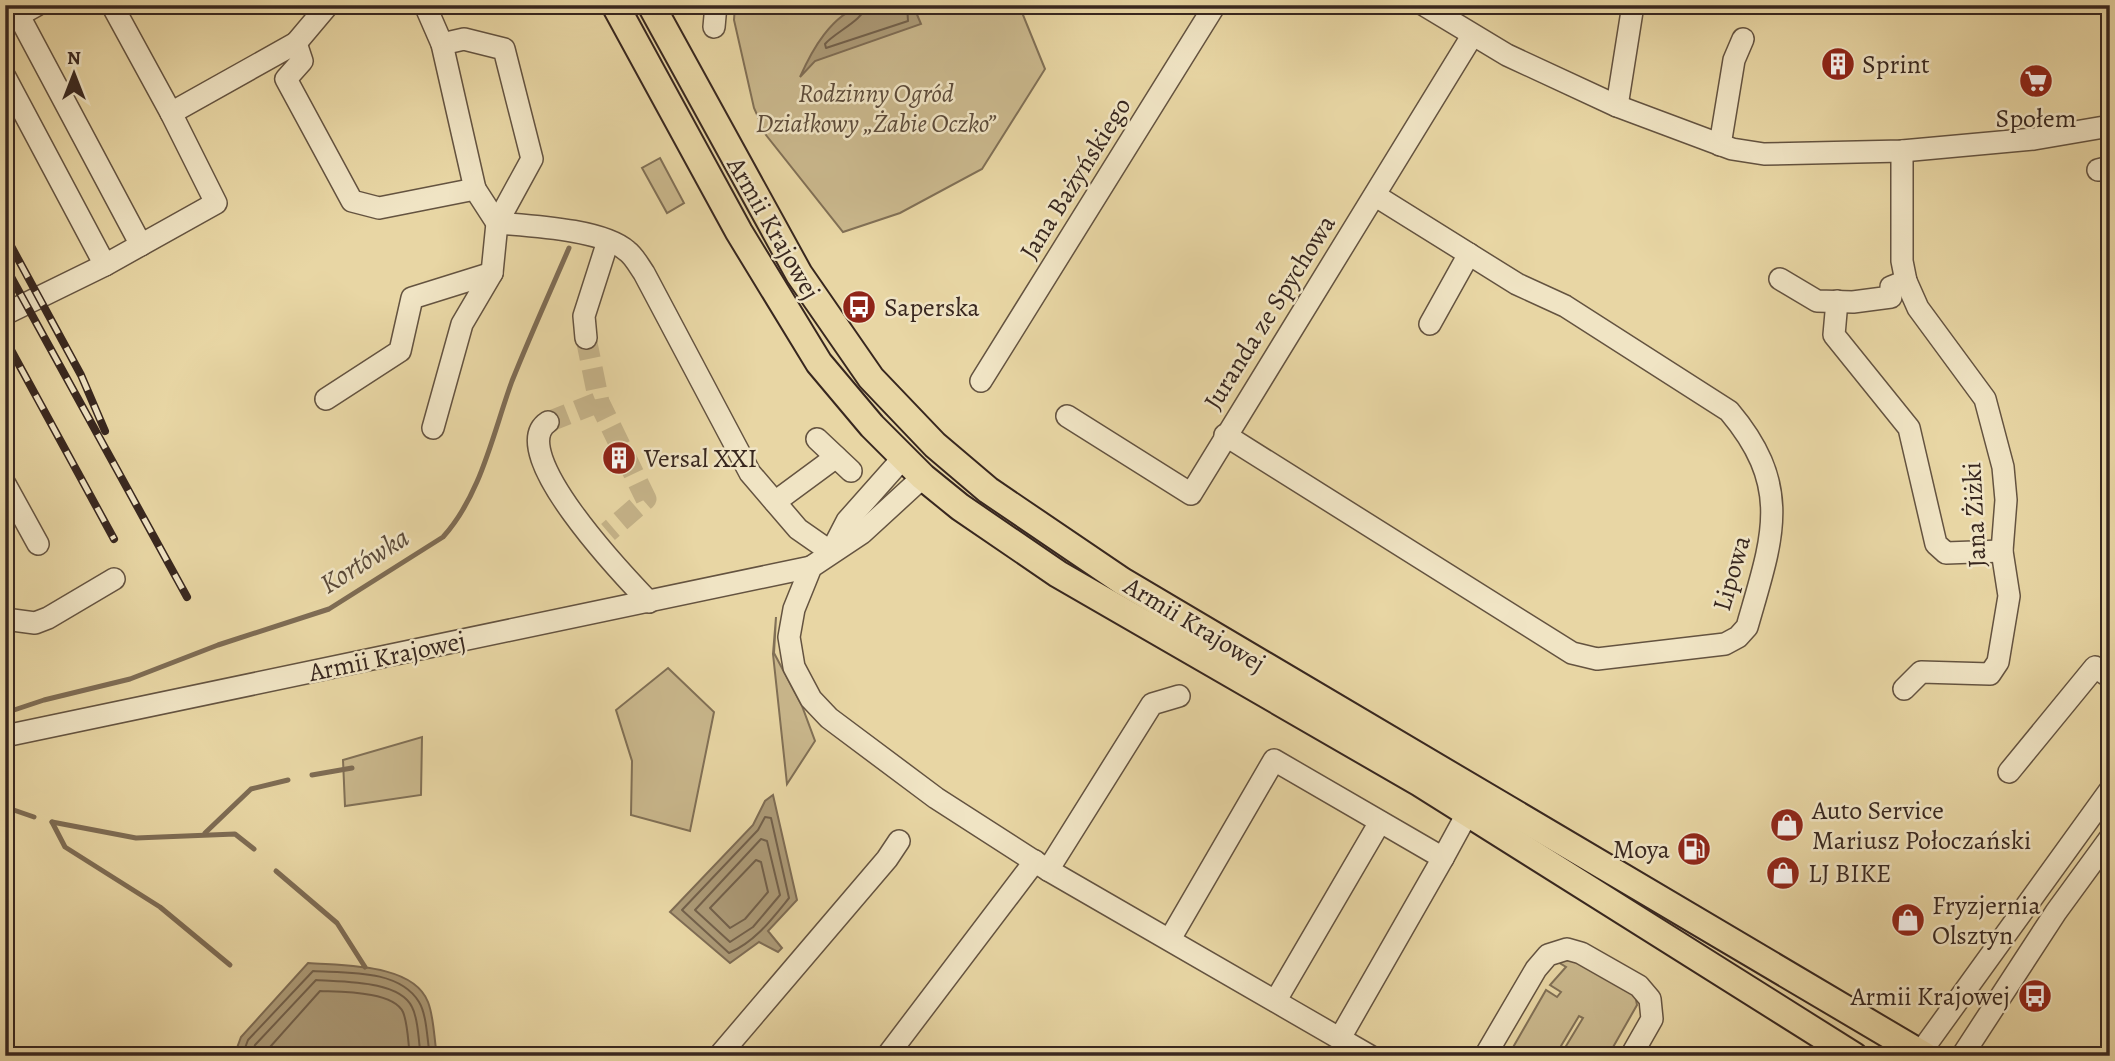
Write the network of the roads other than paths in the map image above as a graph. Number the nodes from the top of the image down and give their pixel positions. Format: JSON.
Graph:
{"nodes":[{"id":1,"x":112,"y":5,"type":"edge"},
{"id":2,"x":328,"y":5,"type":"edge"},
{"id":3,"x":425,"y":5,"type":"edge"},
{"id":4,"x":615,"y":5,"type":"edge"},
{"id":5,"x":651,"y":5,"type":"edge"},
{"id":6,"x":716,"y":5,"type":"edge"},
{"id":7,"x":1215,"y":5,"type":"edge"},
{"id":8,"x":1424,"y":5,"type":"edge"},
{"id":9,"x":1633,"y":5,"type":"edge"},
{"id":10,"x":20,"y":15,"type":"edge"},
{"id":11,"x":714,"y":27,"type":"dead end"},
{"id":12,"x":1472,"y":36,"type":"junction"},
{"id":13,"x":1743,"y":39,"type":"dead end"},
{"id":14,"x":296,"y":43,"type":"junction"},
{"id":15,"x":442,"y":44,"type":"junction"},
{"id":16,"x":5,"y":77,"type":"edge"},
{"id":17,"x":1617,"y":106,"type":"junction"},
{"id":18,"x":171,"y":113,"type":"junction"},
{"id":19,"x":2110,"y":126,"type":"edge"},
{"id":20,"x":1720,"y":145,"type":"junction"},
{"id":21,"x":1902,"y":150,"type":"junction"},
{"id":22,"x":475,"y":189,"type":"junction"},
{"id":23,"x":1376,"y":196,"type":"junction"},
{"id":24,"x":497,"y":223,"type":"junction"},
{"id":25,"x":608,"y":241,"type":"junction"},
{"id":26,"x":141,"y":244,"type":"junction"},
{"id":27,"x":1469,"y":254,"type":"junction"},
{"id":28,"x":105,"y":265,"type":"junction"},
{"id":29,"x":492,"y":272,"type":"junction"},
{"id":30,"x":1780,"y":279,"type":"dead end"},
{"id":31,"x":1906,"y":281,"type":"junction"},
{"id":32,"x":1837,"y":301,"type":"junction"},
{"id":33,"x":7,"y":309,"type":"edge"},
{"id":34,"x":1430,"y":324,"type":"dead end"},
{"id":35,"x":586,"y":338,"type":"tunnel mouth"},
{"id":36,"x":981,"y":381,"type":"dead end"},
{"id":37,"x":326,"y":398,"type":"dead end"},
{"id":38,"x":1067,"y":416,"type":"dead end"},
{"id":39,"x":548,"y":422,"type":"dead end"},
{"id":40,"x":433,"y":428,"type":"dead end"},
{"id":41,"x":1225,"y":435,"type":"junction"},
{"id":42,"x":817,"y":439,"type":"dead end"},
{"id":43,"x":935,"y":444,"type":"junction"},
{"id":44,"x":902,"y":459,"type":"junction"},
{"id":45,"x":923,"y":477,"type":"junction"},
{"id":46,"x":5,"y":484,"type":"edge"},
{"id":47,"x":775,"y":502,"type":"junction"},
{"id":48,"x":38,"y":544,"type":"dead end"},
{"id":49,"x":2002,"y":551,"type":"junction"},
{"id":50,"x":831,"y":552,"type":"junction"},
{"id":51,"x":811,"y":567,"type":"junction"},
{"id":52,"x":114,"y":579,"type":"dead end"},
{"id":53,"x":649,"y":602,"type":"junction"},
{"id":54,"x":5,"y":619,"type":"edge"},
{"id":55,"x":2110,"y":677,"type":"edge"},
{"id":56,"x":1904,"y":689,"type":"dead end"},
{"id":57,"x":1179,"y":696,"type":"dead end"},
{"id":58,"x":5,"y":736,"type":"edge"},
{"id":59,"x":2009,"y":772,"type":"dead end"},
{"id":60,"x":2110,"y":790,"type":"edge"},
{"id":61,"x":1467,"y":814,"type":"junction"},
{"id":62,"x":1380,"y":822,"type":"junction"},
{"id":63,"x":2110,"y":838,"type":"edge"},
{"id":64,"x":899,"y":841,"type":"dead end"},
{"id":65,"x":1443,"y":858,"type":"junction"},
{"id":66,"x":1041,"y":865,"type":"junction"},
{"id":67,"x":1170,"y":939,"type":"junction"},
{"id":68,"x":1276,"y":1000,"type":"junction"},
{"id":69,"x":1340,"y":1038,"type":"junction"},
{"id":70,"x":1921,"y":1055,"type":"edge"},
{"id":71,"x":719,"y":1056,"type":"edge"},
{"id":72,"x":887,"y":1056,"type":"edge"},
{"id":73,"x":1370,"y":1056,"type":"edge"},
{"id":74,"x":1485,"y":1056,"type":"edge"},
{"id":75,"x":1631,"y":1056,"type":"edge"},
{"id":76,"x":1854,"y":1056,"type":"edge"},
{"id":77,"x":1962,"y":1056,"type":"edge"}],
"edges":[{"from":1,"to":18,"type":"street"},
{"from":2,"to":14,"type":"street"},
{"from":3,"to":15,"type":"street"},
{"from":4,"to":44,"type":"main road","name":"Armii Krajowej"},
{"from":5,"to":43,"type":"main road","name":"Armii Krajowej"},
{"from":6,"to":11,"type":"street"},
{"from":7,"to":36,"type":"street","name":"Jana Bażyńskiego"},
{"from":8,"to":12,"type":"street"},
{"from":9,"to":17,"type":"street"},
{"from":10,"to":26,"type":"street"},
{"from":12,"to":17,"type":"street"},
{"from":12,"to":23,"type":"street","name":"Juranda ze Spychowa"},
{"from":13,"to":20,"type":"street"},
{"from":14,"to":18,"type":"street"},
{"from":14,"to":22,"type":"street"},
{"from":15,"to":22,"type":"street"},
{"from":15,"to":24,"type":"street"},
{"from":16,"to":28,"type":"street"},
{"from":17,"to":20,"type":"street"},
{"from":18,"to":26,"type":"street"},
{"from":19,"to":21,"type":"street"},
{"from":20,"to":21,"type":"street"},
{"from":21,"to":31,"type":"street","name":"Jana Żiżki"},
{"from":22,"to":24,"type":"street"},
{"from":23,"to":27,"type":"street","name":"Lipowa"},
{"from":23,"to":41,"type":"street","name":"Juranda ze Spychowa"},
{"from":24,"to":25,"type":"street"},
{"from":24,"to":29,"type":"street"},
{"from":25,"to":35,"type":"street"},
{"from":25,"to":47,"type":"street"},
{"from":26,"to":28,"type":"street"},
{"from":27,"to":34,"type":"street"},
{"from":27,"to":41,"type":"street","name":"Lipowa"},
{"from":28,"to":33,"type":"street"},
{"from":29,"to":37,"type":"street"},
{"from":29,"to":40,"type":"street"},
{"from":30,"to":32,"type":"street"},
{"from":31,"to":32,"type":"street"},
{"from":31,"to":49,"type":"street","name":"Jana Żiżki"},
{"from":32,"to":49,"type":"street"},
{"from":38,"to":41,"type":"street","name":"Juranda ze Spychowa"},
{"from":39,"to":53,"type":"street"},
{"from":42,"to":47,"type":"street"},
{"from":43,"to":44,"type":"main road"},
{"from":43,"to":45,"type":"main road"},
{"from":43,"to":70,"type":"main road","name":"Armii Krajowej"},
{"from":44,"to":45,"type":"main road","name":"Armii Krajowej"},
{"from":44,"to":50,"type":"street"},
{"from":45,"to":50,"type":"street"},
{"from":45,"to":61,"type":"main road","name":"Armii Krajowej"},
{"from":46,"to":48,"type":"street"},
{"from":47,"to":50,"type":"street"},
{"from":49,"to":56,"type":"street","name":"Jana Żiżki"},
{"from":50,"to":51,"type":"street"},
{"from":51,"to":53,"type":"street","name":"Armii Krajowej"},
{"from":51,"to":66,"type":"street"},
{"from":52,"to":54,"type":"street"},
{"from":53,"to":58,"type":"street","name":"Armii Krajowej"},
{"from":55,"to":59,"type":"street"},
{"from":57,"to":66,"type":"street"},
{"from":60,"to":70,"type":"street"},
{"from":61,"to":65,"type":"street"},
{"from":61,"to":76,"type":"main road","name":"Armii Krajowej"},
{"from":62,"to":65,"type":"street"},
{"from":62,"to":67,"type":"street"},
{"from":62,"to":68,"type":"street"},
{"from":63,"to":77,"type":"street"},
{"from":64,"to":71,"type":"street"},
{"from":65,"to":69,"type":"street"},
{"from":66,"to":67,"type":"street"},
{"from":66,"to":72,"type":"street"},
{"from":67,"to":68,"type":"street"},
{"from":68,"to":69,"type":"street"},
{"from":69,"to":73,"type":"street"},
{"from":74,"to":75,"type":"street"}]}
